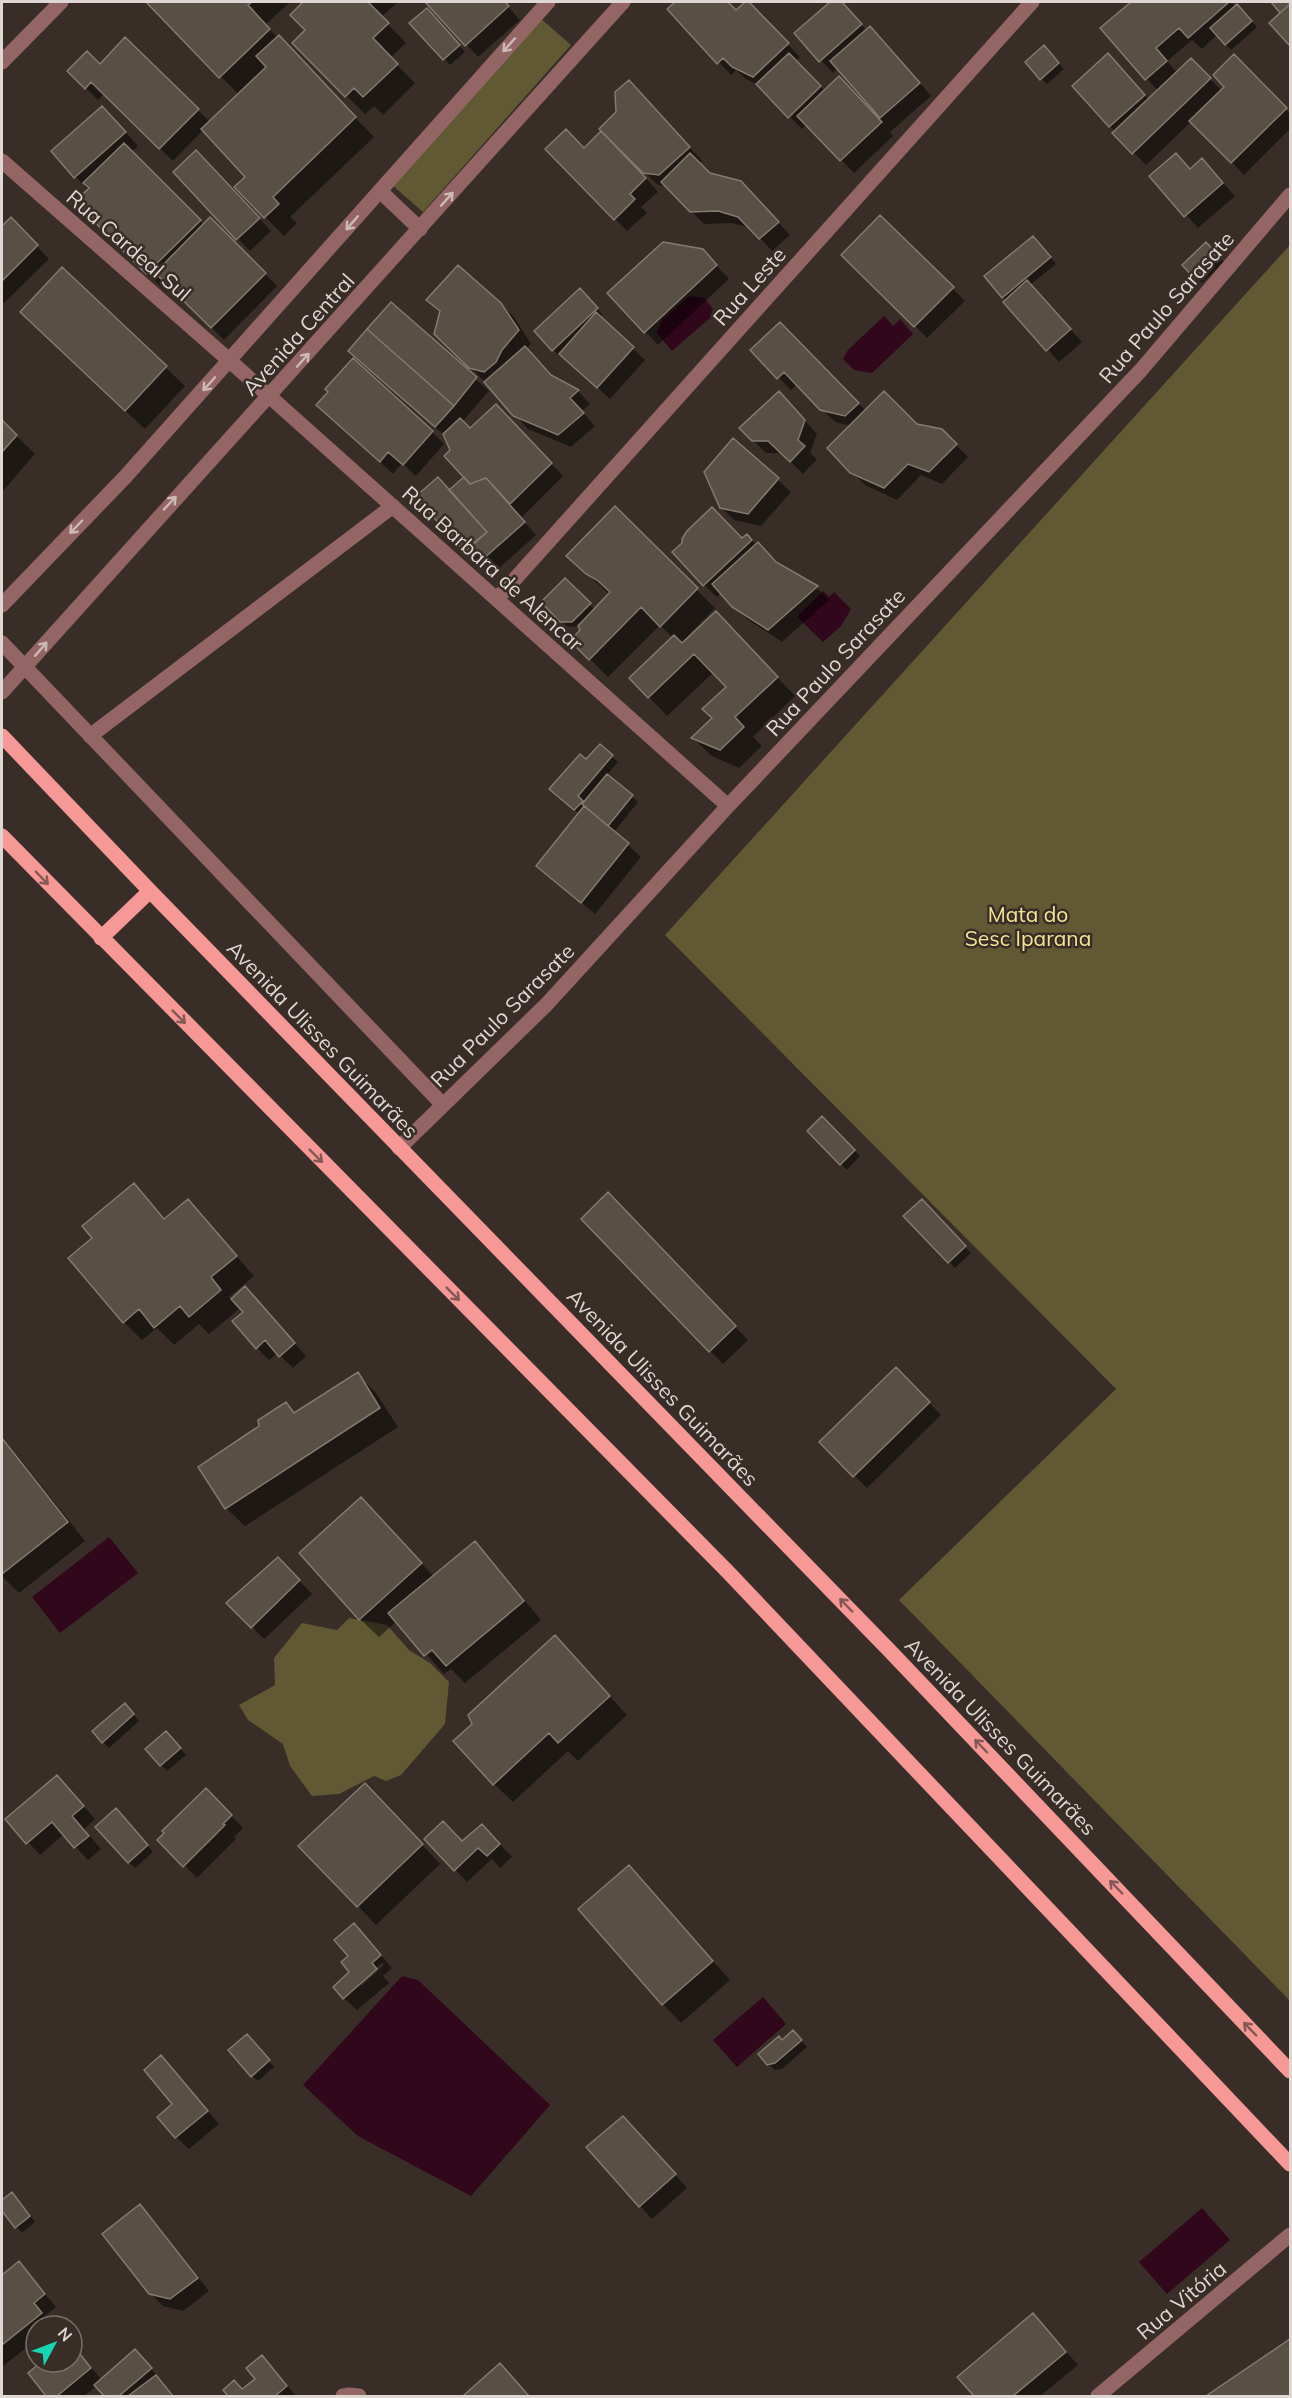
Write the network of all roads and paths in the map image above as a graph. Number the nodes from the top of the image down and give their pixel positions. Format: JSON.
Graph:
{"nodes":[{"id":1,"x":61,"y":2,"type":"edge"},
{"id":2,"x":548,"y":2,"type":"edge"},
{"id":3,"x":623,"y":2,"type":"edge"},
{"id":4,"x":1032,"y":2,"type":"edge"},
{"id":5,"x":2,"y":62,"type":"edge"},
{"id":6,"x":2,"y":161,"type":"edge"},
{"id":7,"x":380,"y":191,"type":"junction"},
{"id":8,"x":1290,"y":195,"type":"edge"},
{"id":9,"x":420,"y":229,"type":"junction"},
{"id":10,"x":230,"y":361,"type":"junction"},
{"id":11,"x":269,"y":397,"type":"junction"},
{"id":12,"x":393,"y":506,"type":"junction"},
{"id":13,"x":497,"y":599,"type":"junction"},
{"id":14,"x":2,"y":606,"type":"edge"},
{"id":15,"x":2,"y":643,"type":"edge"},
{"id":16,"x":25,"y":667,"type":"junction"},
{"id":17,"x":2,"y":692,"type":"edge"},
{"id":18,"x":2,"y":736,"type":"edge"},
{"id":19,"x":90,"y":736,"type":"junction"},
{"id":20,"x":728,"y":806,"type":"junction"},
{"id":21,"x":2,"y":836,"type":"edge"},
{"id":22,"x":150,"y":891,"type":"junction"},
{"id":23,"x":101,"y":938,"type":"junction"},
{"id":24,"x":443,"y":1105,"type":"junction"},
{"id":25,"x":399,"y":1148,"type":"junction"},
{"id":26,"x":1290,"y":2071,"type":"edge"},
{"id":27,"x":1290,"y":2164,"type":"edge"},
{"id":28,"x":1290,"y":2235,"type":"edge"},
{"id":29,"x":342,"y":2397,"type":"edge"},
{"id":30,"x":359,"y":2397,"type":"edge"},
{"id":31,"x":1098,"y":2397,"type":"edge"}],
"edges":[{"from":1,"to":5,"type":"street"},
{"from":2,"to":7,"type":"street","name":"Avenida Central","one_way":true},
{"from":9,"to":3,"type":"street","name":"Avenida Central","one_way":true},
{"from":4,"to":13,"type":"street","name":"Rua Leste"},
{"from":6,"to":10,"type":"street","name":"Rua Cardeal Sul"},
{"from":7,"to":9,"type":"street"},
{"from":7,"to":10,"type":"street","name":"Avenida Central","one_way":true},
{"from":8,"to":20,"type":"street","name":"Rua Paulo Sarasate"},
{"from":11,"to":9,"type":"street","name":"Avenida Central","one_way":true},
{"from":10,"to":11,"type":"street","name":"Rua Barbara de Alencar"},
{"from":10,"to":14,"type":"street","name":"Avenida Central","one_way":true},
{"from":11,"to":12,"type":"street","name":"Rua Barbara de Alencar"},
{"from":16,"to":11,"type":"street","name":"Avenida Central","one_way":true},
{"from":12,"to":13,"type":"street","name":"Rua Barbara de Alencar"},
{"from":12,"to":19,"type":"street"},
{"from":13,"to":20,"type":"street","name":"Rua Barbara de Alencar"},
{"from":15,"to":16,"type":"street"},
{"from":16,"to":17,"type":"street","name":"Avenida Central"},
{"from":16,"to":19,"type":"street"},
{"from":18,"to":22,"type":"main road","name":"Avenida Ulisses Guimarães"},
{"from":19,"to":24,"type":"street"},
{"from":20,"to":24,"type":"street","name":"Rua Paulo Sarasate"},
{"from":21,"to":23,"type":"main road","one_way":true},
{"from":22,"to":23,"type":"main road"},
{"from":22,"to":25,"type":"main road","name":"Avenida Ulisses Guimarães"},
{"from":23,"to":27,"type":"main road","one_way":true},
{"from":24,"to":25,"type":"street","name":"Rua Paulo Sarasate"},
{"from":26,"to":25,"type":"main road","name":"Avenida Ulisses Guimarães","one_way":true},
{"from":28,"to":31,"type":"street","name":"Rua Vitória"},
{"from":29,"to":30,"type":"street"}]}
